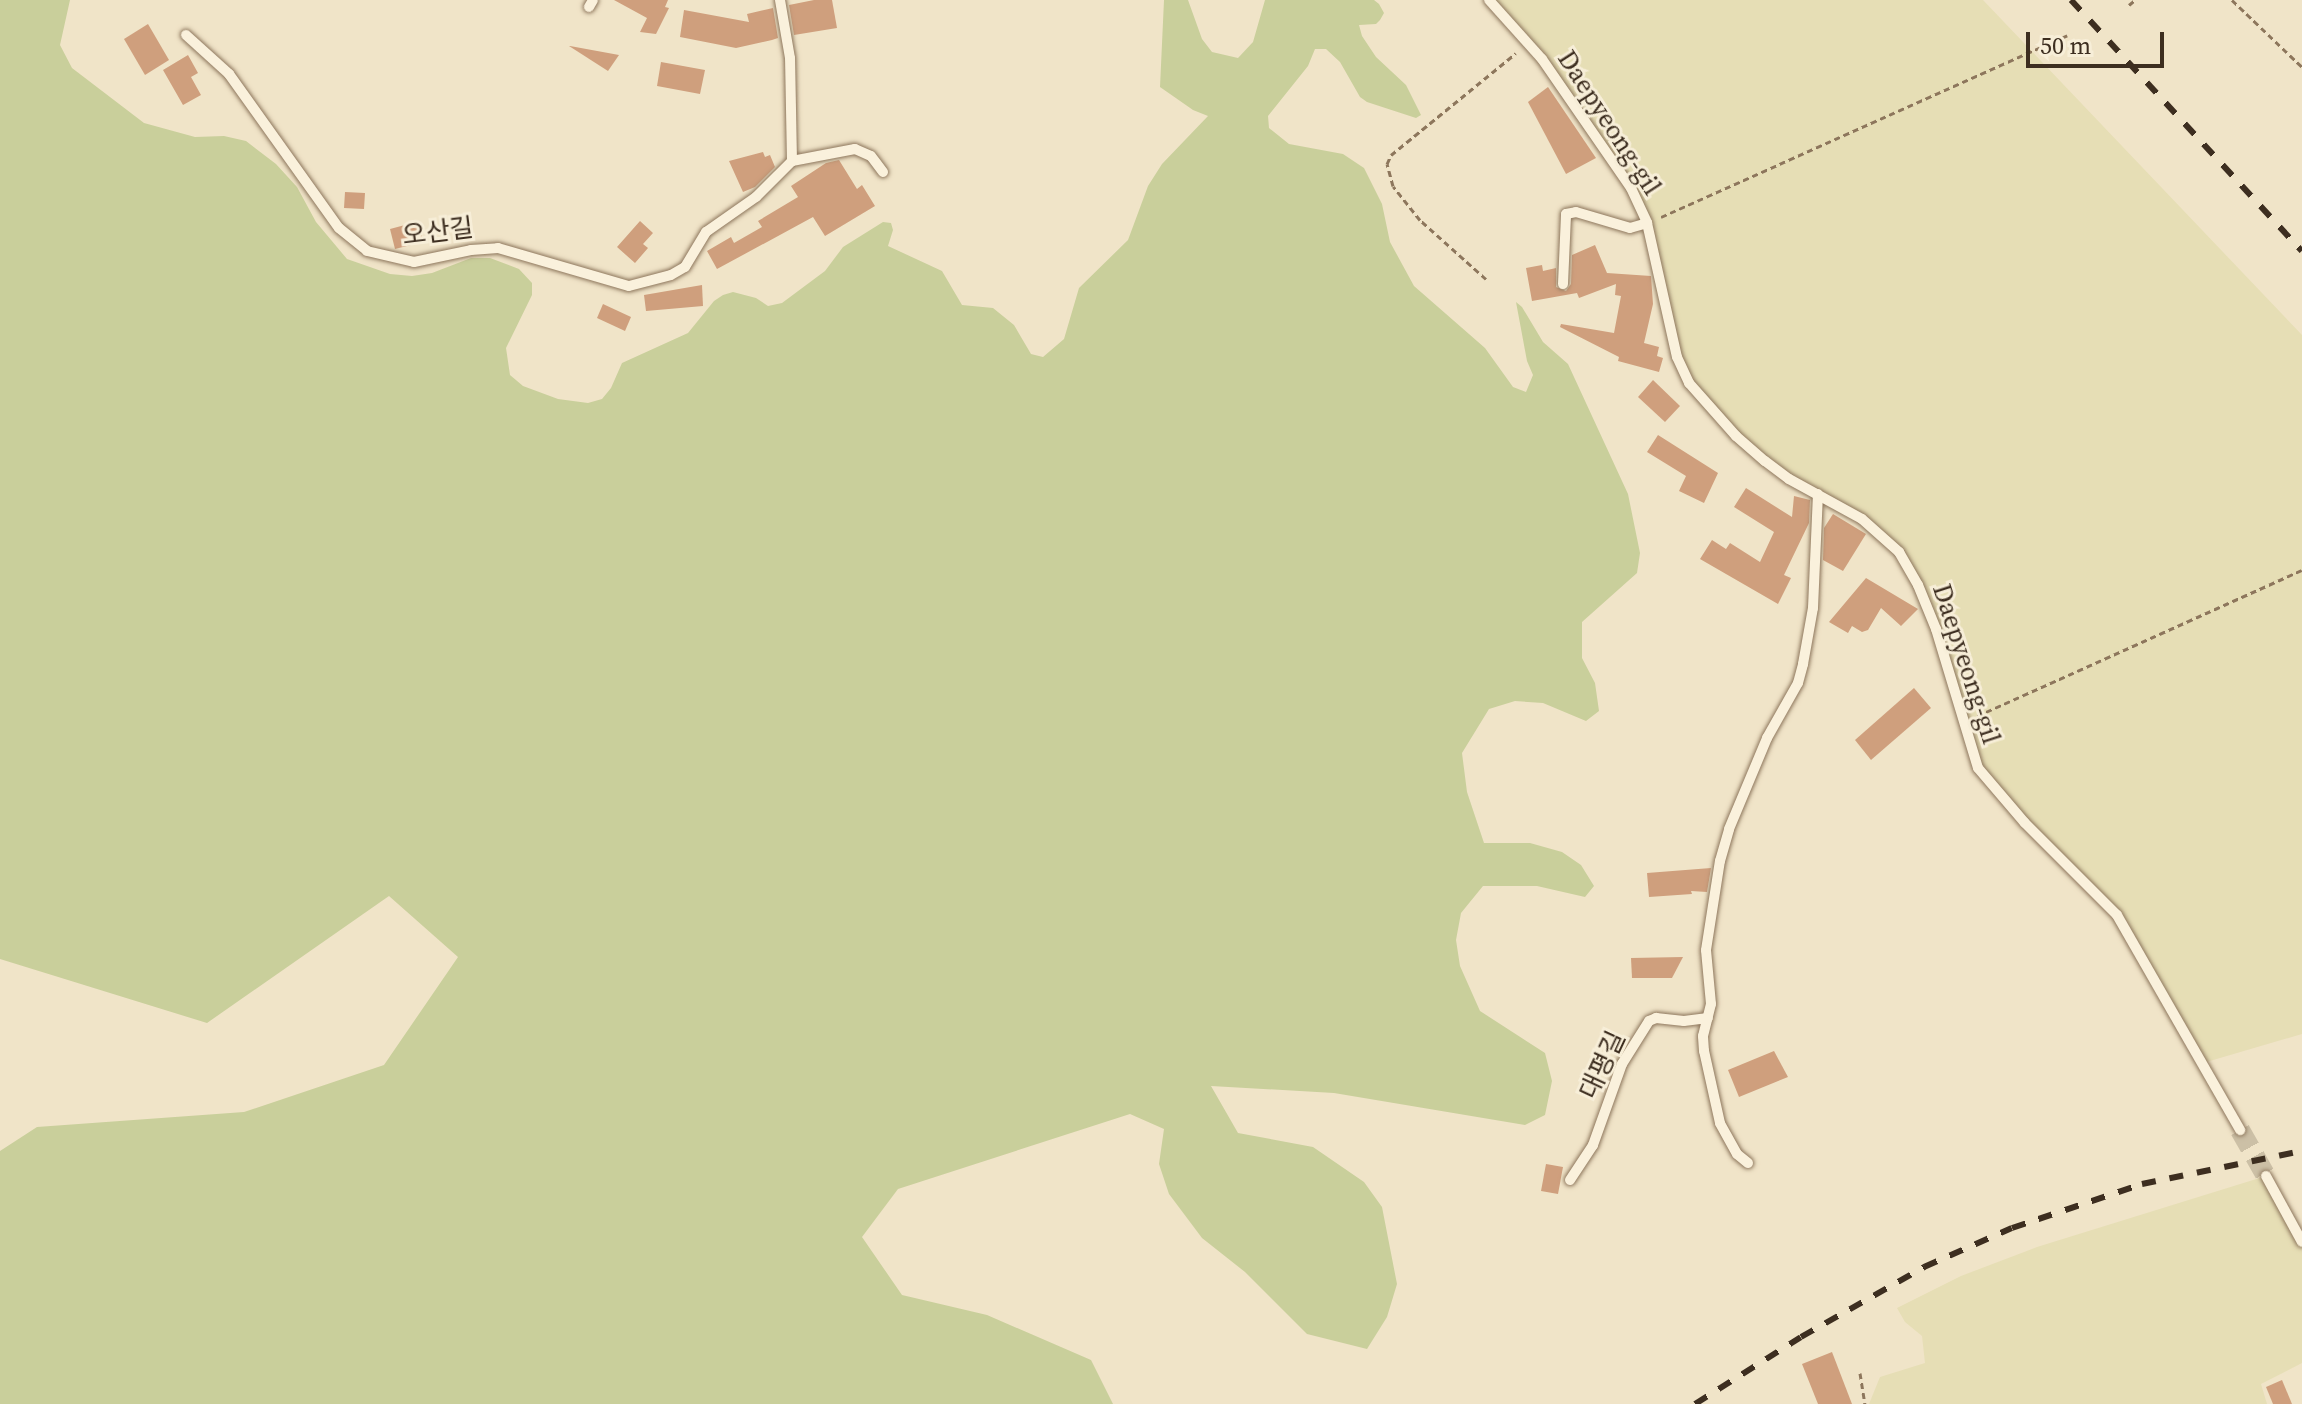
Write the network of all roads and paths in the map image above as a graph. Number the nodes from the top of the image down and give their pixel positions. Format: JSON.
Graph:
{"nodes":[{"id":1,"x":780,"y":0,"type":"edge"},
{"id":2,"x":1489,"y":0,"type":"edge"},
{"id":3,"x":2135,"y":0,"type":"edge"},
{"id":4,"x":2232,"y":0,"type":"edge"},
{"id":5,"x":2129,"y":5,"type":"dead end"},
{"id":6,"x":186,"y":35,"type":"dead end"},
{"id":7,"x":2067,"y":35,"type":"dead end"},
{"id":8,"x":1528,"y":43,"type":"junction"},
{"id":9,"x":2302,"y":67,"type":"edge"},
{"id":10,"x":792,"y":161,"type":"junction"},
{"id":11,"x":883,"y":172,"type":"dead end"},
{"id":12,"x":1647,"y":223,"type":"junction"},
{"id":13,"x":1486,"y":279,"type":"dead end"},
{"id":14,"x":1563,"y":284,"type":"dead end"},
{"id":15,"x":1818,"y":494,"type":"junction"},
{"id":16,"x":2302,"y":570,"type":"edge"},
{"id":17,"x":1961,"y":724,"type":"junction"},
{"id":18,"x":1708,"y":1018,"type":"junction"},
{"id":19,"x":2240,"y":1130,"type":"tunnel mouth"},
{"id":20,"x":1748,"y":1163,"type":"dead end"},
{"id":21,"x":2266,"y":1176,"type":"tunnel mouth"},
{"id":22,"x":1570,"y":1180,"type":"dead end"},
{"id":23,"x":2302,"y":1242,"type":"edge"},
{"id":24,"x":1860,"y":1373,"type":"dead end"},
{"id":25,"x":1865,"y":1404,"type":"edge"}],
"edges":[{"from":1,"to":10,"type":"lane"},
{"from":2,"to":8,"type":"lane","name":"Daepyeong-gil"},
{"from":3,"to":5,"type":"path"},
{"from":4,"to":9,"type":"path"},
{"from":6,"to":10,"type":"lane","name":"오산길"},
{"from":7,"to":12,"type":"path"},
{"from":8,"to":12,"type":"lane","name":"Daepyeong-gil"},
{"from":8,"to":13,"type":"path"},
{"from":10,"to":11,"type":"lane"},
{"from":12,"to":14,"type":"lane"},
{"from":12,"to":15,"type":"lane","name":"Daepyeong-gil"},
{"from":15,"to":17,"type":"lane","name":"Daepyeong-gil"},
{"from":15,"to":18,"type":"lane"},
{"from":16,"to":17,"type":"path"},
{"from":17,"to":19,"type":"lane","name":"Daepyeong-gil"},
{"from":18,"to":20,"type":"lane"},
{"from":18,"to":22,"type":"lane","name":"대평길"},
{"from":21,"to":23,"type":"lane"},
{"from":24,"to":25,"type":"path"}]}
